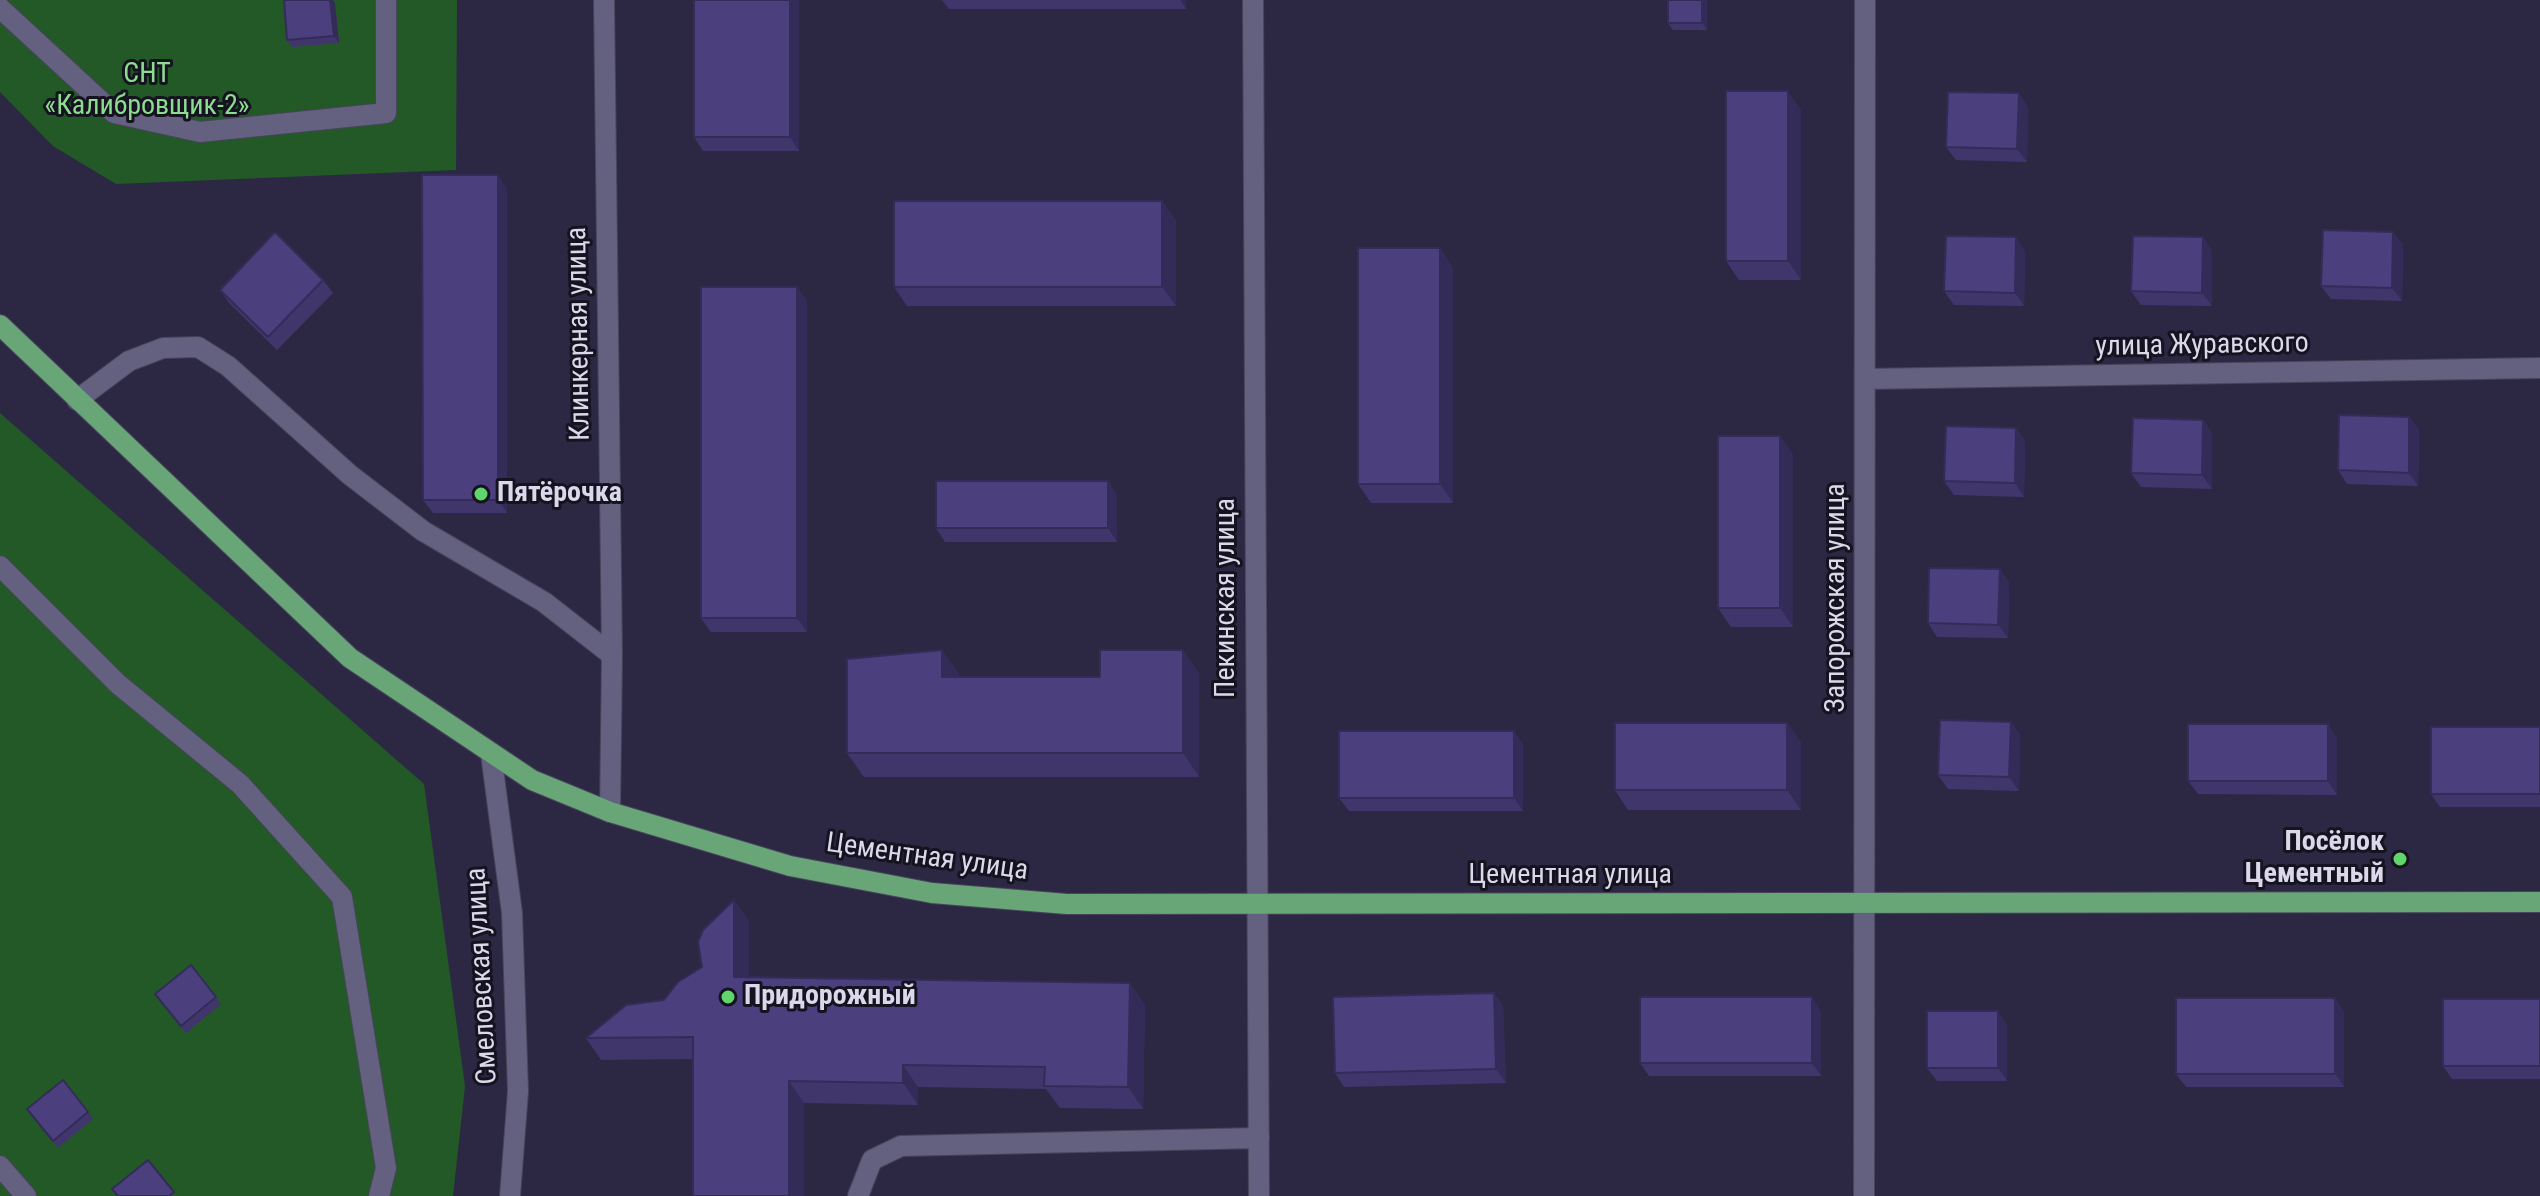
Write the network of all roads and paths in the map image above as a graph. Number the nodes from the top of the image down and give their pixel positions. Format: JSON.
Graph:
{"nodes":[{"id":1,"x":386,"y":0,"type":"edge"},
{"id":2,"x":604,"y":0,"type":"edge"},
{"id":3,"x":1253,"y":0,"type":"edge"},
{"id":4,"x":1865,"y":0,"type":"edge"},
{"id":5,"x":0,"y":8,"type":"edge"},
{"id":6,"x":0,"y":325,"type":"edge"},
{"id":7,"x":2540,"y":368,"type":"edge"},
{"id":8,"x":1865,"y":379,"type":"junction"},
{"id":9,"x":77,"y":400,"type":"junction"},
{"id":10,"x":0,"y":566,"type":"edge"},
{"id":11,"x":612,"y":655,"type":"junction"},
{"id":12,"x":491,"y":754,"type":"junction"},
{"id":13,"x":610,"y":812,"type":"junction"},
{"id":14,"x":2540,"y":902,"type":"edge"},
{"id":15,"x":1864,"y":904,"type":"junction"},
{"id":16,"x":1259,"y":905,"type":"junction"},
{"id":17,"x":1259,"y":1138,"type":"junction"},
{"id":18,"x":0,"y":1166,"type":"edge"},
{"id":19,"x":26,"y":1196,"type":"edge"},
{"id":20,"x":379,"y":1196,"type":"edge"},
{"id":21,"x":510,"y":1196,"type":"edge"},
{"id":22,"x":858,"y":1196,"type":"edge"},
{"id":23,"x":1259,"y":1196,"type":"edge"},
{"id":24,"x":1864,"y":1196,"type":"edge"}],
"edges":[{"from":1,"to":5,"type":"street"},
{"from":2,"to":11,"type":"street","name":"Клинкерная улица"},
{"from":3,"to":16,"type":"street","name":"Пекинская улица"},
{"from":4,"to":8,"type":"street","name":"Запорожская улица"},
{"from":6,"to":9,"type":"main road","name":"Цементная улица"},
{"from":7,"to":8,"type":"street","name":"улица Журавского"},
{"from":8,"to":15,"type":"street","name":"Запорожская улица"},
{"from":9,"to":11,"type":"street"},
{"from":9,"to":12,"type":"main road","name":"Цементная улица"},
{"from":10,"to":20,"type":"street"},
{"from":11,"to":13,"type":"street","name":"Клинкерная улица"},
{"from":12,"to":13,"type":"main road","name":"Цементная улица"},
{"from":12,"to":21,"type":"street","name":"Смеловская улица"},
{"from":13,"to":16,"type":"main road","name":"Цементная улица"},
{"from":14,"to":15,"type":"main road","name":"Цементная улица"},
{"from":15,"to":16,"type":"main road","name":"Цементная улица"},
{"from":15,"to":24,"type":"street","name":"Запорожская улица"},
{"from":16,"to":17,"type":"street","name":"Пекинская улица"},
{"from":17,"to":22,"type":"street"},
{"from":17,"to":23,"type":"street","name":"Пекинская улица"},
{"from":18,"to":19,"type":"street"}]}
